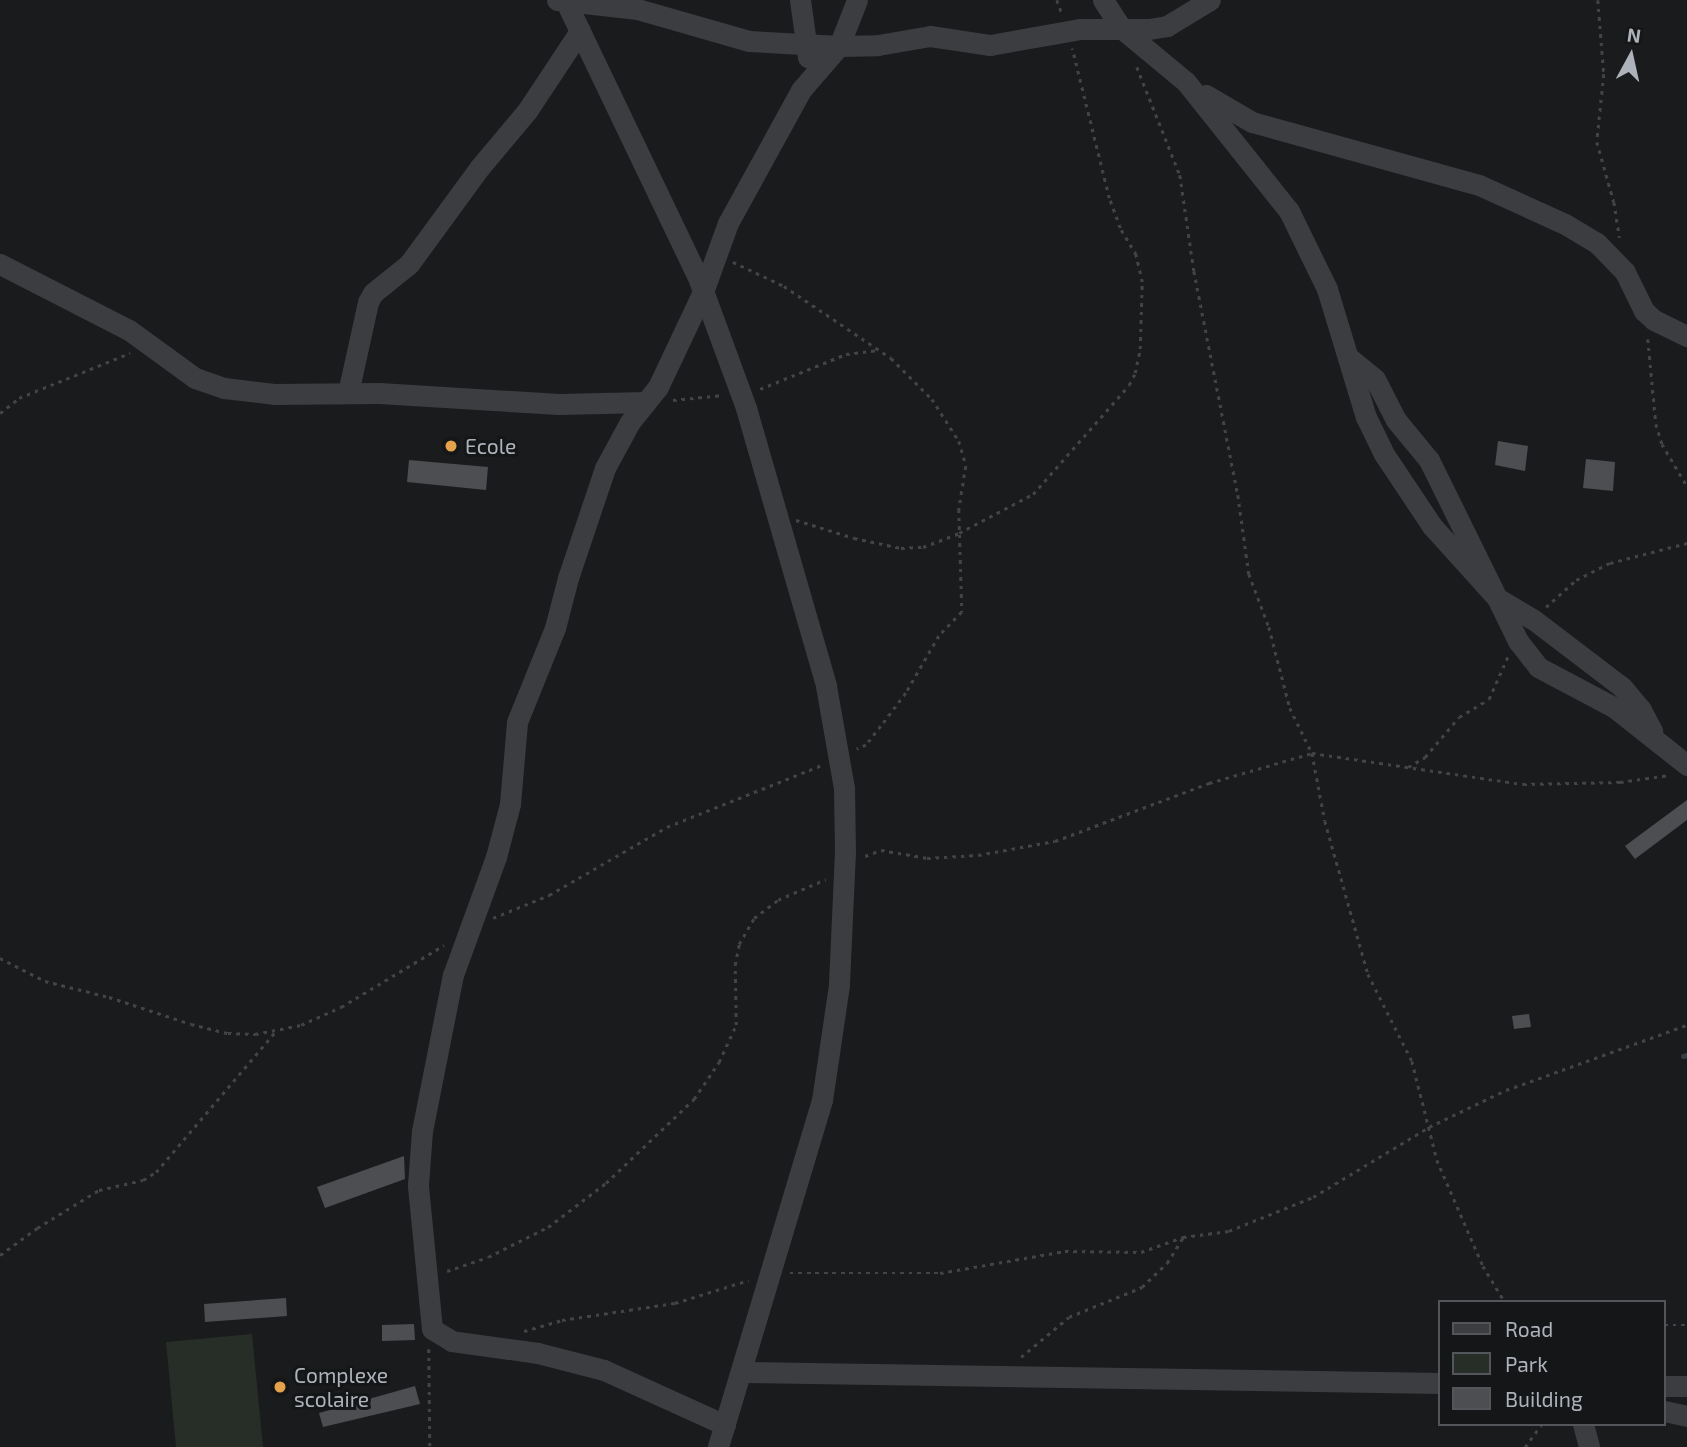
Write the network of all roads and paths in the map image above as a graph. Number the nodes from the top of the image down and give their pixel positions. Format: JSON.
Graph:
{"nodes":[{"id":1,"x":800,"y":0,"type":"edge"},
{"id":2,"x":857,"y":0,"type":"edge"},
{"id":3,"x":1057,"y":0,"type":"edge"},
{"id":4,"x":1103,"y":0,"type":"edge"},
{"id":5,"x":1210,"y":0,"type":"edge"},
{"id":6,"x":1598,"y":0,"type":"edge"},
{"id":7,"x":563,"y":1,"type":"edge"},
{"id":8,"x":626,"y":4,"type":"edge"},
{"id":9,"x":1121,"y":28,"type":"junction"},
{"id":10,"x":580,"y":31,"type":"junction"},
{"id":11,"x":1068,"y":32,"type":"junction"},
{"id":12,"x":808,"y":44,"type":"junction"},
{"id":13,"x":839,"y":46,"type":"junction"},
{"id":14,"x":1136,"y":65,"type":"dead end"},
{"id":15,"x":808,"y":81,"type":"junction"},
{"id":16,"x":1186,"y":82,"type":"junction"},
{"id":17,"x":718,"y":251,"type":"junction"},
{"id":18,"x":0,"y":264,"type":"edge"},
{"id":19,"x":1625,"y":272,"type":"junction"},
{"id":20,"x":703,"y":292,"type":"junction"},
{"id":21,"x":1644,"y":311,"type":"junction"},
{"id":22,"x":1687,"y":336,"type":"edge"},
{"id":23,"x":152,"y":344,"type":"junction"},
{"id":24,"x":880,"y":350,"type":"junction"},
{"id":25,"x":1347,"y":356,"type":"junction"},
{"id":26,"x":348,"y":393,"type":"junction"},
{"id":27,"x":740,"y":394,"type":"junction"},
{"id":28,"x":646,"y":402,"type":"junction"},
{"id":29,"x":0,"y":413,"type":"edge"},
{"id":30,"x":1687,"y":485,"type":"edge"},
{"id":31,"x":776,"y":513,"type":"junction"},
{"id":32,"x":959,"y":533,"type":"junction"},
{"id":33,"x":1497,"y":598,"type":"junction"},
{"id":34,"x":1655,"y":738,"type":"junction"},
{"id":35,"x":1312,"y":752,"type":"junction"},
{"id":36,"x":840,"y":757,"type":"junction"},
{"id":37,"x":1680,"y":770,"type":"edge"},
{"id":38,"x":845,"y":871,"type":"junction"},
{"id":39,"x":470,"y":931,"type":"junction"},
{"id":40,"x":0,"y":958,"type":"edge"},
{"id":41,"x":1687,"y":1025,"type":"edge"},
{"id":42,"x":276,"y":1031,"type":"junction"},
{"id":43,"x":1429,"y":1127,"type":"junction"},
{"id":44,"x":1183,"y":1237,"type":"junction"},
{"id":45,"x":0,"y":1255,"type":"edge"},
{"id":46,"x":771,"y":1273,"type":"junction"},
{"id":47,"x":426,"y":1278,"type":"junction"},
{"id":48,"x":1504,"y":1300,"type":"edge"},
{"id":49,"x":1666,"y":1325,"type":"edge"},
{"id":50,"x":1687,"y":1325,"type":"edge"},
{"id":51,"x":432,"y":1329,"type":"junction"},
{"id":52,"x":523,"y":1332,"type":"dead end"},
{"id":53,"x":741,"y":1372,"type":"junction"},
{"id":54,"x":1003,"y":1378,"type":"junction"},
{"id":55,"x":1438,"y":1383,"type":"edge"},
{"id":56,"x":1666,"y":1386,"type":"edge"},
{"id":57,"x":1687,"y":1386,"type":"edge"},
{"id":58,"x":1666,"y":1411,"type":"edge"},
{"id":59,"x":1687,"y":1416,"type":"edge"},
{"id":60,"x":725,"y":1425,"type":"junction"},
{"id":61,"x":1541,"y":1426,"type":"edge"},
{"id":62,"x":1584,"y":1426,"type":"edge"},
{"id":63,"x":430,"y":1447,"type":"edge"},
{"id":64,"x":719,"y":1447,"type":"edge"},
{"id":65,"x":1525,"y":1447,"type":"edge"},
{"id":66,"x":1589,"y":1447,"type":"edge"}],
"edges":[{"from":1,"to":12,"type":"street"},
{"from":2,"to":13,"type":"street"},
{"from":3,"to":11,"type":"path"},
{"from":4,"to":9,"type":"street"},
{"from":5,"to":9,"type":"street"},
{"from":6,"to":19,"type":"path"},
{"from":7,"to":8,"type":"street"},
{"from":7,"to":10,"type":"street"},
{"from":8,"to":12,"type":"street"},
{"from":9,"to":11,"type":"street"},
{"from":9,"to":16,"type":"street"},
{"from":10,"to":20,"type":"street"},
{"from":10,"to":26,"type":"street"},
{"from":11,"to":13,"type":"street"},
{"from":11,"to":32,"type":"path"},
{"from":12,"to":13,"type":"street"},
{"from":12,"to":15,"type":"street"},
{"from":13,"to":15,"type":"street"},
{"from":14,"to":35,"type":"path"},
{"from":15,"to":17,"type":"street"},
{"from":16,"to":19,"type":"street"},
{"from":16,"to":25,"type":"street"},
{"from":17,"to":20,"type":"street"},
{"from":17,"to":24,"type":"path"},
{"from":18,"to":23,"type":"street"},
{"from":19,"to":21,"type":"street"},
{"from":20,"to":27,"type":"street"},
{"from":20,"to":28,"type":"street"},
{"from":21,"to":22,"type":"street"},
{"from":21,"to":30,"type":"path"},
{"from":23,"to":26,"type":"street"},
{"from":23,"to":29,"type":"path"},
{"from":24,"to":27,"type":"path"},
{"from":24,"to":32,"type":"path"},
{"from":25,"to":33,"type":"street"},
{"from":25,"to":33,"type":"street"},
{"from":26,"to":28,"type":"street"},
{"from":27,"to":28,"type":"path"},
{"from":27,"to":31,"type":"street"},
{"from":28,"to":39,"type":"street"},
{"from":31,"to":32,"type":"path"},
{"from":31,"to":36,"type":"street"},
{"from":32,"to":36,"type":"path"},
{"from":33,"to":34,"type":"street"},
{"from":33,"to":34,"type":"street"},
{"from":34,"to":37,"type":"street"},
{"from":35,"to":37,"type":"path"},
{"from":35,"to":38,"type":"path"},
{"from":35,"to":43,"type":"path"},
{"from":36,"to":38,"type":"street"},
{"from":36,"to":39,"type":"path"},
{"from":38,"to":46,"type":"street"},
{"from":38,"to":47,"type":"path"},
{"from":39,"to":42,"type":"path"},
{"from":39,"to":47,"type":"street"},
{"from":40,"to":42,"type":"path"},
{"from":41,"to":43,"type":"path"},
{"from":42,"to":45,"type":"path"},
{"from":43,"to":44,"type":"path"},
{"from":43,"to":48,"type":"path"},
{"from":44,"to":46,"type":"path"},
{"from":44,"to":54,"type":"path"},
{"from":46,"to":52,"type":"path"},
{"from":46,"to":53,"type":"street"},
{"from":47,"to":51,"type":"street"},
{"from":49,"to":50,"type":"path"},
{"from":51,"to":60,"type":"street"},
{"from":51,"to":63,"type":"path"},
{"from":53,"to":54,"type":"street"},
{"from":53,"to":60,"type":"street"},
{"from":54,"to":55,"type":"street"},
{"from":56,"to":57,"type":"street"},
{"from":58,"to":59,"type":"street"},
{"from":60,"to":64,"type":"street"},
{"from":61,"to":65,"type":"path"},
{"from":62,"to":66,"type":"street"}]}
